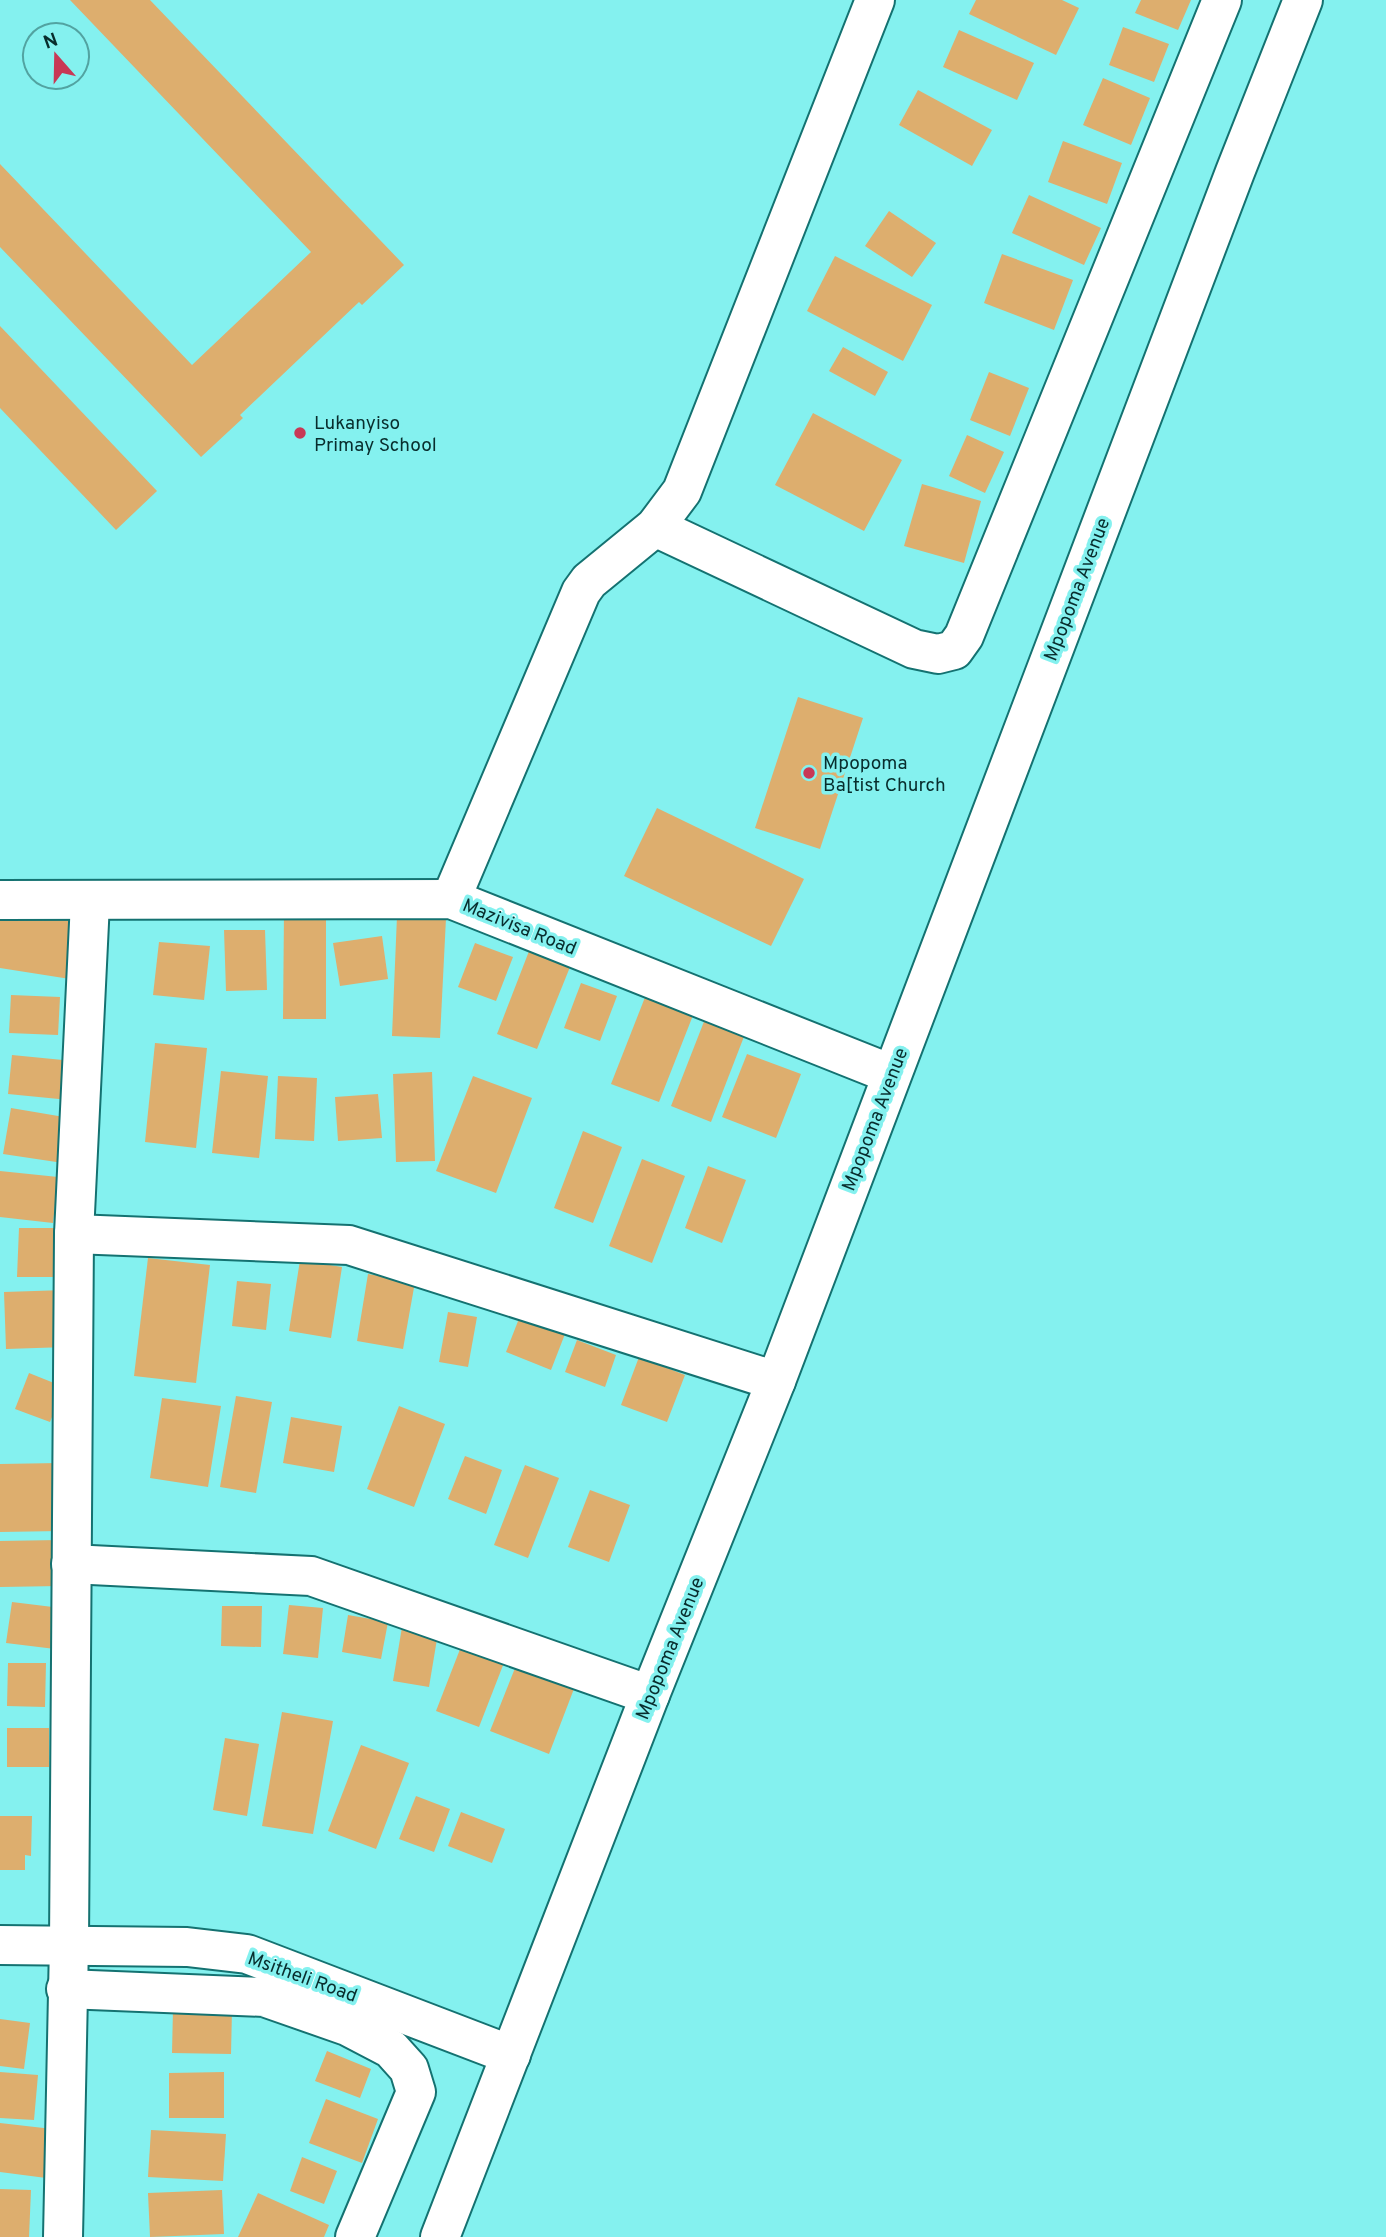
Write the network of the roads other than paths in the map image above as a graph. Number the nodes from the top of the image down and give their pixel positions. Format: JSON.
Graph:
{"nodes":[{"id":1,"x":875,"y":0,"type":"edge"},
{"id":2,"x":1222,"y":0,"type":"edge"},
{"id":3,"x":1303,"y":0,"type":"edge"},
{"id":4,"x":655,"y":527,"type":"junction"},
{"id":5,"x":451,"y":899,"type":"junction"},
{"id":6,"x":0,"y":900,"type":"edge"},
{"id":7,"x":90,"y":902,"type":"junction"},
{"id":8,"x":891,"y":1074,"type":"junction"},
{"id":9,"x":74,"y":1234,"type":"junction"},
{"id":10,"x":776,"y":1381,"type":"junction"},
{"id":11,"x":71,"y":1564,"type":"junction"},
{"id":12,"x":650,"y":1695,"type":"junction"},
{"id":13,"x":69,"y":1944,"type":"junction"},
{"id":14,"x":0,"y":1945,"type":"edge"},
{"id":15,"x":66,"y":1989,"type":"junction"},
{"id":16,"x":511,"y":2055,"type":"junction"},
{"id":17,"x":63,"y":2237,"type":"edge"},
{"id":18,"x":355,"y":2237,"type":"edge"},
{"id":19,"x":440,"y":2237,"type":"edge"}],
"edges":[{"from":1,"to":4,"type":"street"},
{"from":2,"to":4,"type":"street"},
{"from":3,"to":8,"type":"street","name":"Mpopoma Avenue"},
{"from":4,"to":5,"type":"street"},
{"from":5,"to":7,"type":"street","name":"Mazivisa Road"},
{"from":5,"to":8,"type":"street","name":"Mazivisa Road"},
{"from":6,"to":7,"type":"street","name":"Mazivisa Road"},
{"from":7,"to":9,"type":"street"},
{"from":8,"to":10,"type":"street","name":"Mpopoma Avenue"},
{"from":9,"to":10,"type":"street"},
{"from":9,"to":11,"type":"street"},
{"from":10,"to":12,"type":"street","name":"Mpopoma Avenue"},
{"from":11,"to":12,"type":"street"},
{"from":11,"to":13,"type":"street"},
{"from":12,"to":16,"type":"street","name":"Mpopoma Avenue"},
{"from":13,"to":14,"type":"street","name":"Msitheli Road"},
{"from":13,"to":15,"type":"street"},
{"from":13,"to":16,"type":"street","name":"Msitheli Road"},
{"from":15,"to":17,"type":"street"},
{"from":15,"to":18,"type":"street"},
{"from":16,"to":19,"type":"street","name":"Mpopoma Avenue"}]}
